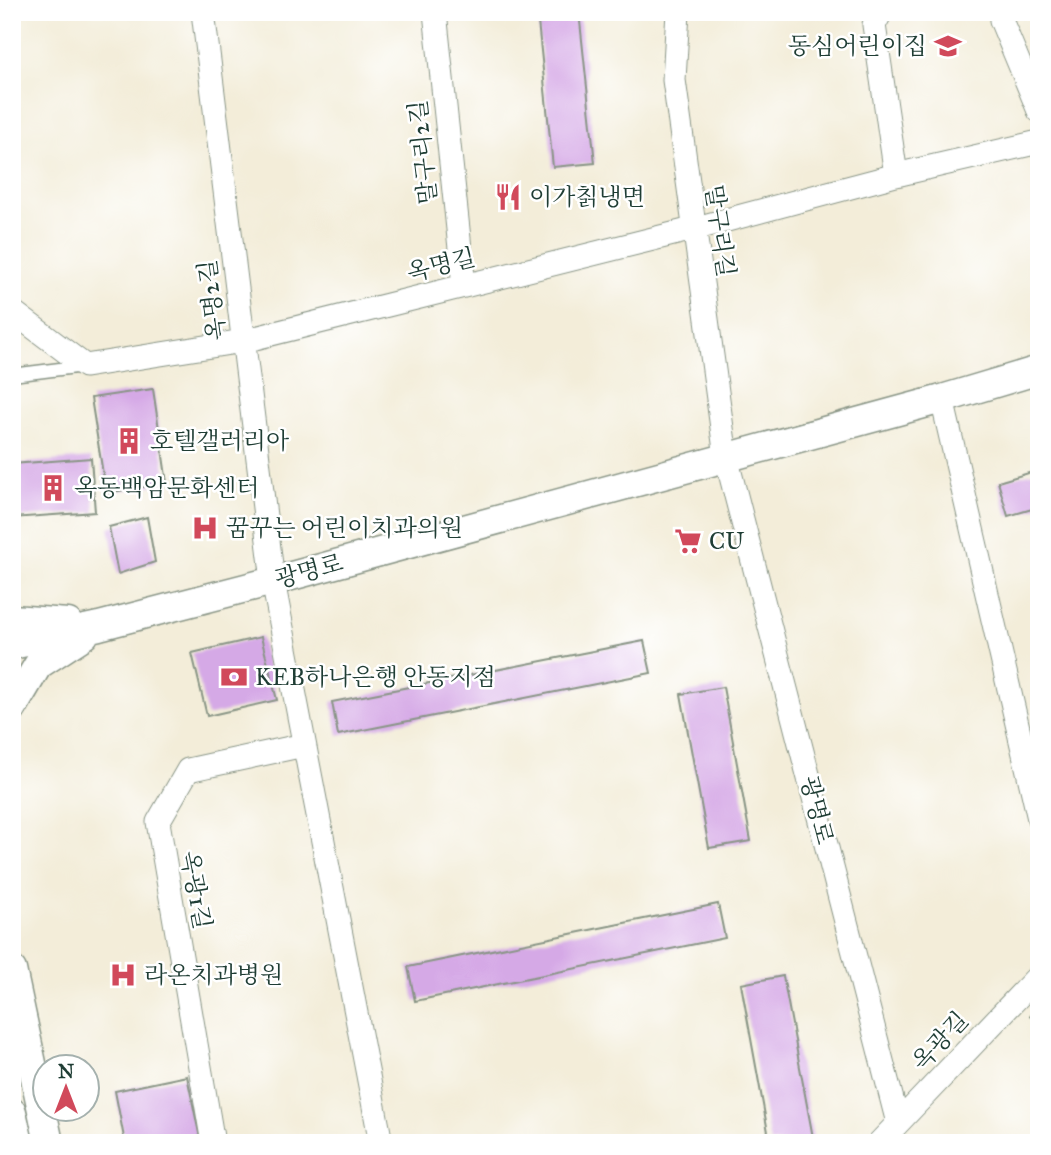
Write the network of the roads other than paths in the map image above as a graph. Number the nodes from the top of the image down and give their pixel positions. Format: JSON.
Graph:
{"nodes":[{"id":1,"x":203,"y":12,"type":"edge"},
{"id":2,"x":435,"y":12,"type":"edge"},
{"id":3,"x":678,"y":12,"type":"edge"},
{"id":4,"x":881,"y":12,"type":"edge"},
{"id":5,"x":1005,"y":12,"type":"edge"},
{"id":6,"x":1039,"y":111,"type":"edge"},
{"id":7,"x":1039,"y":142,"type":"edge"},
{"id":8,"x":896,"y":175,"type":"junction"},
{"id":9,"x":693,"y":229,"type":"junction"},
{"id":10,"x":464,"y":286,"type":"junction"},
{"id":11,"x":12,"y":311,"type":"edge"},
{"id":12,"x":243,"y":341,"type":"junction"},
{"id":13,"x":85,"y":366,"type":"junction"},
{"id":14,"x":1039,"y":370,"type":"edge"},
{"id":15,"x":12,"y":375,"type":"edge"},
{"id":16,"x":942,"y":399,"type":"junction"},
{"id":17,"x":726,"y":457,"type":"junction"},
{"id":18,"x":273,"y":582,"type":"junction"},
{"id":19,"x":12,"y":619,"type":"edge"},
{"id":20,"x":99,"y":626,"type":"junction"},
{"id":21,"x":12,"y":645,"type":"edge"},
{"id":22,"x":12,"y":709,"type":"edge"},
{"id":23,"x":304,"y":745,"type":"junction"},
{"id":24,"x":1039,"y":819,"type":"edge"},
{"id":25,"x":12,"y":954,"type":"edge"},
{"id":26,"x":13,"y":971,"type":"edge"},
{"id":27,"x":1039,"y":975,"type":"edge"},
{"id":28,"x":12,"y":1112,"type":"edge"},
{"id":29,"x":898,"y":1123,"type":"junction"},
{"id":30,"x":19,"y":1143,"type":"edge"},
{"id":31,"x":49,"y":1143,"type":"edge"},
{"id":32,"x":213,"y":1143,"type":"edge"},
{"id":33,"x":381,"y":1143,"type":"edge"},
{"id":34,"x":879,"y":1143,"type":"edge"}],
"edges":[{"from":1,"to":12,"type":"street","name":"옥명2길"},
{"from":2,"to":10,"type":"street","name":"말구리2길"},
{"from":3,"to":9,"type":"street","name":"말구리길"},
{"from":4,"to":8,"type":"street"},
{"from":5,"to":6,"type":"street"},
{"from":7,"to":8,"type":"street","name":"옥명길"},
{"from":8,"to":9,"type":"street","name":"옥명길"},
{"from":9,"to":10,"type":"street","name":"옥명길"},
{"from":9,"to":17,"type":"street","name":"말구리길"},
{"from":10,"to":12,"type":"street","name":"옥명길"},
{"from":11,"to":13,"type":"street"},
{"from":12,"to":13,"type":"street","name":"옥명길"},
{"from":12,"to":18,"type":"street","name":"옥명2길"},
{"from":13,"to":15,"type":"lane"},
{"from":14,"to":16,"type":"street","name":"광명로"},
{"from":16,"to":17,"type":"street","name":"광명로"},
{"from":16,"to":24,"type":"street"},
{"from":17,"to":18,"type":"street","name":"광명로"},
{"from":17,"to":29,"type":"street","name":"광명로"},
{"from":18,"to":20,"type":"street","name":"광명로"},
{"from":18,"to":23,"type":"street"},
{"from":19,"to":20,"type":"street"},
{"from":20,"to":21,"type":"street","name":"광명로"},
{"from":20,"to":22,"type":"street"},
{"from":23,"to":32,"type":"street","name":"옥광1길"},
{"from":23,"to":33,"type":"street"},
{"from":25,"to":26,"type":"street"},
{"from":26,"to":31,"type":"street"},
{"from":27,"to":29,"type":"street","name":"옥광길"},
{"from":28,"to":30,"type":"street"},
{"from":29,"to":34,"type":"street","name":"옥광길"}]}
